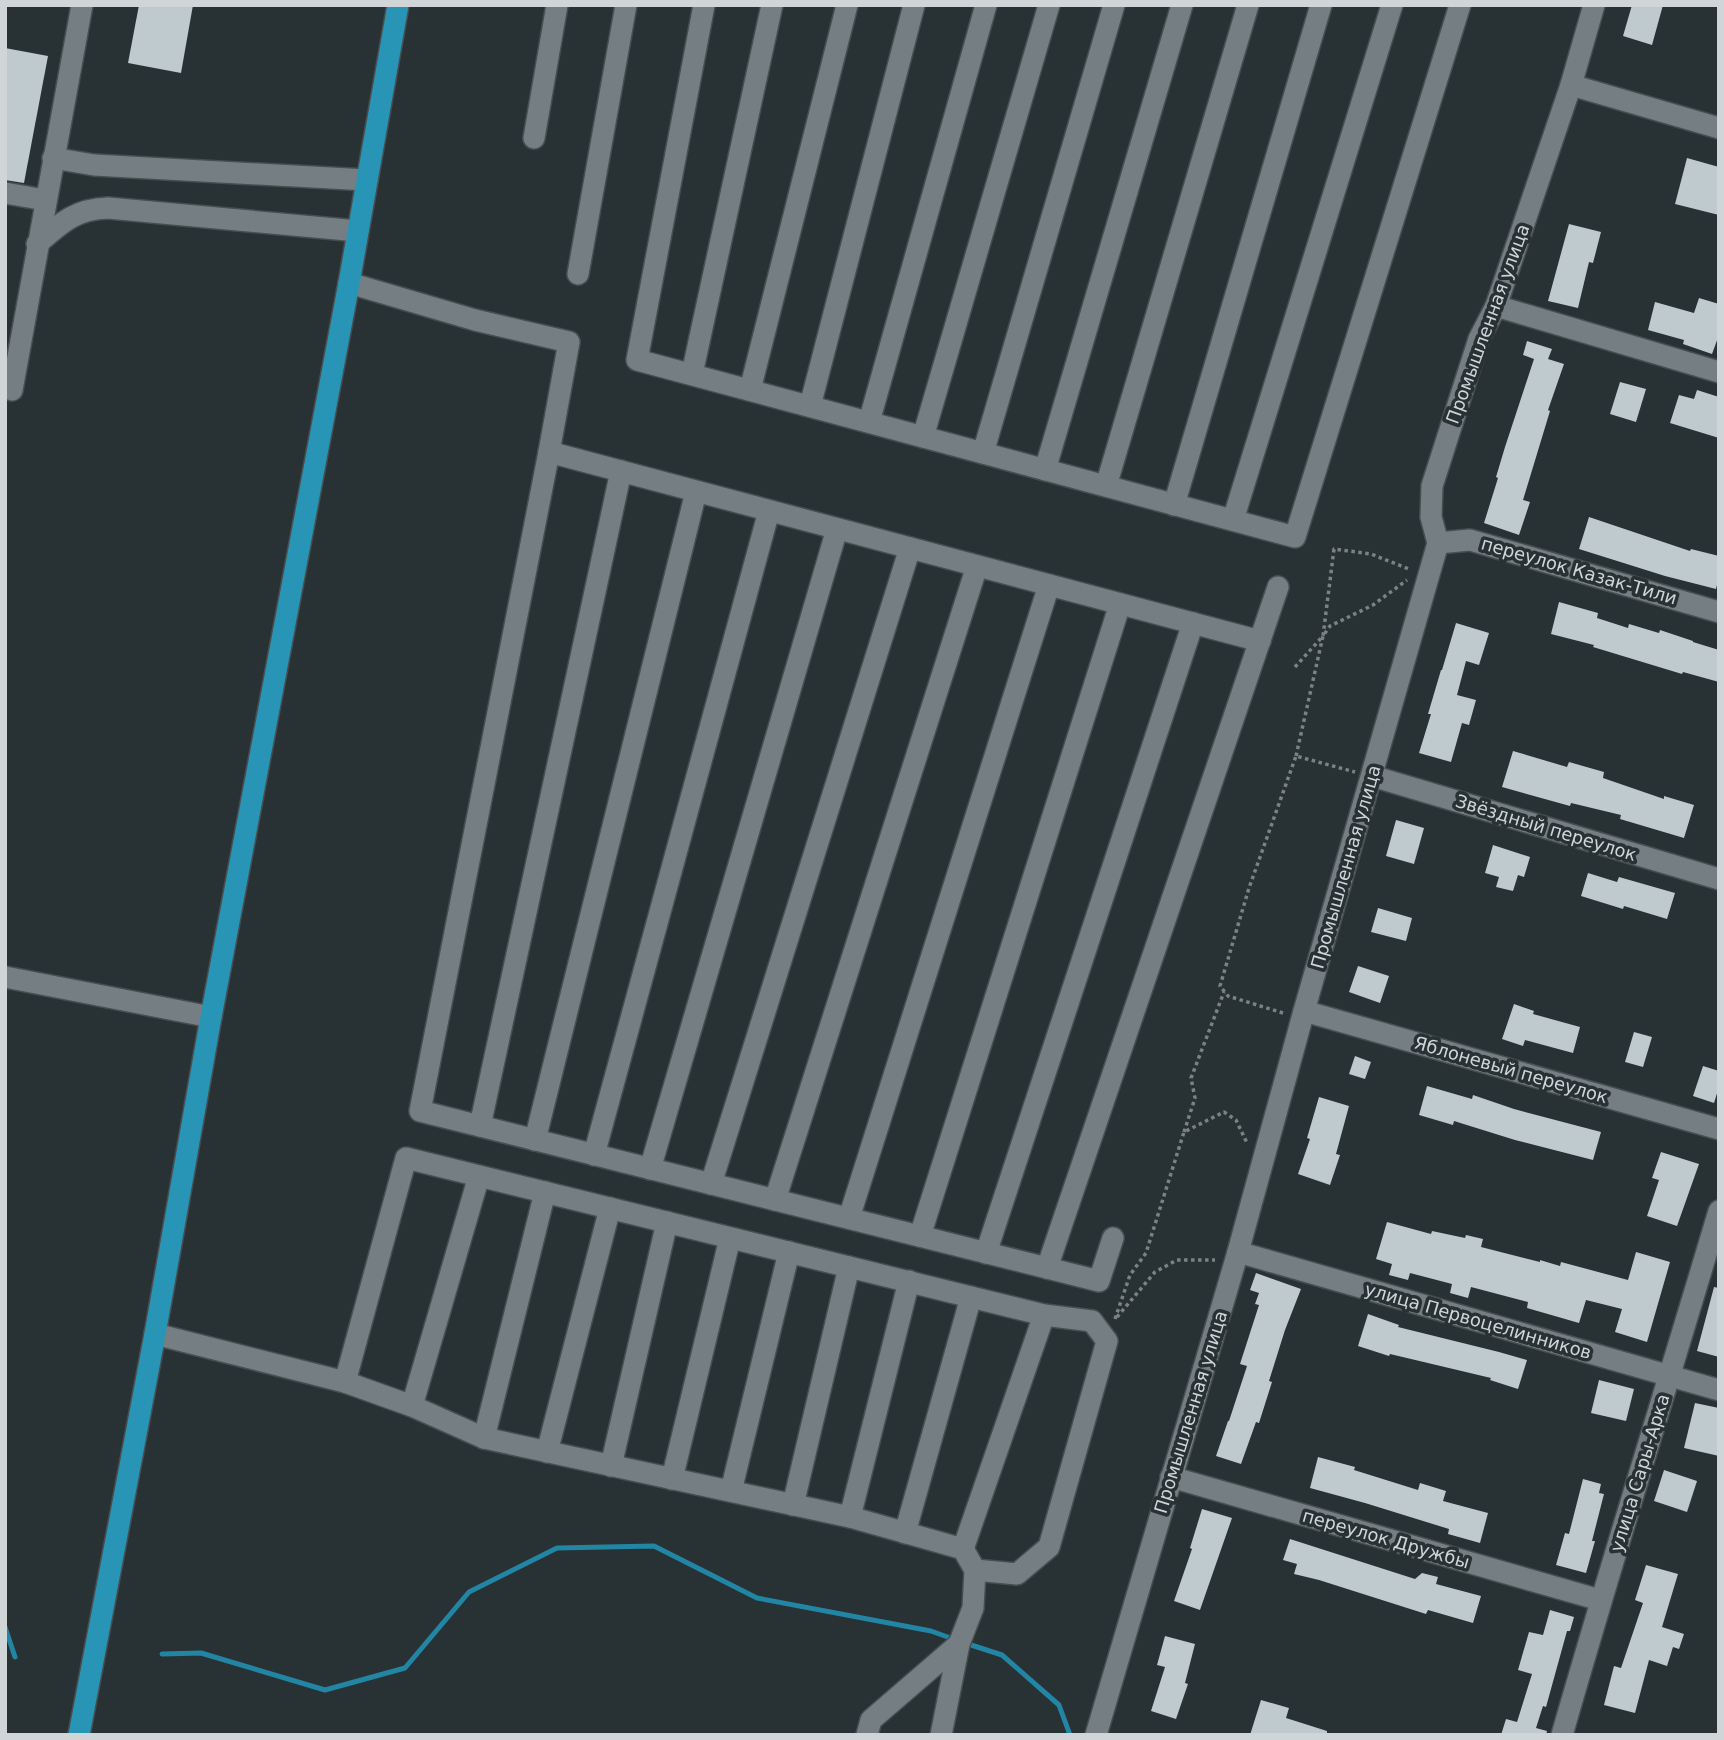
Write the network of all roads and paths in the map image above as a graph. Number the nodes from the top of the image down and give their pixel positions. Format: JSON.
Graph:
{"nodes":[{"id":1,"x":82,"y":5,"type":"edge"},
{"id":2,"x":398,"y":5,"type":"edge"},
{"id":3,"x":557,"y":5,"type":"edge"},
{"id":4,"x":626,"y":5,"type":"edge"},
{"id":5,"x":704,"y":5,"type":"edge"},
{"id":6,"x":772,"y":5,"type":"edge"},
{"id":7,"x":847,"y":5,"type":"edge"},
{"id":8,"x":914,"y":5,"type":"edge"},
{"id":9,"x":986,"y":5,"type":"edge"},
{"id":10,"x":1049,"y":5,"type":"edge"},
{"id":11,"x":1114,"y":5,"type":"edge"},
{"id":12,"x":1182,"y":5,"type":"edge"},
{"id":13,"x":1248,"y":5,"type":"edge"},
{"id":14,"x":1321,"y":5,"type":"edge"},
{"id":15,"x":1392,"y":5,"type":"edge"},
{"id":16,"x":1460,"y":5,"type":"edge"},
{"id":17,"x":1594,"y":5,"type":"edge"},
{"id":18,"x":1571,"y":85,"type":"junction"},
{"id":19,"x":1719,"y":128,"type":"edge"},
{"id":20,"x":534,"y":138,"type":"dead end"},
{"id":21,"x":53,"y":158,"type":"junction"},
{"id":22,"x":367,"y":180,"type":"junction"},
{"id":23,"x":5,"y":193,"type":"edge"},
{"id":24,"x":45,"y":200,"type":"junction"},
{"id":25,"x":358,"y":231,"type":"junction"},
{"id":26,"x":37,"y":244,"type":"junction"},
{"id":27,"x":578,"y":274,"type":"dead end"},
{"id":28,"x":349,"y":283,"type":"junction"},
{"id":29,"x":1496,"y":306,"type":"junction"},
{"id":30,"x":1719,"y":372,"type":"edge"},
{"id":31,"x":692,"y":374,"type":"junction"},
{"id":32,"x":12,"y":390,"type":"dead end"},
{"id":33,"x":750,"y":390,"type":"junction"},
{"id":34,"x":810,"y":406,"type":"junction"},
{"id":35,"x":869,"y":422,"type":"junction"},
{"id":36,"x":923,"y":437,"type":"junction"},
{"id":37,"x":549,"y":452,"type":"junction"},
{"id":38,"x":983,"y":453,"type":"junction"},
{"id":39,"x":1045,"y":470,"type":"junction"},
{"id":40,"x":621,"y":471,"type":"junction"},
{"id":41,"x":1106,"y":486,"type":"junction"},
{"id":42,"x":696,"y":492,"type":"junction"},
{"id":43,"x":1174,"y":505,"type":"junction"},
{"id":44,"x":769,"y":511,"type":"junction"},
{"id":45,"x":1233,"y":520,"type":"junction"},
{"id":46,"x":837,"y":529,"type":"junction"},
{"id":47,"x":1438,"y":543,"type":"junction"},
{"id":48,"x":910,"y":548,"type":"junction"},
{"id":49,"x":977,"y":566,"type":"junction"},
{"id":50,"x":1419,"y":566,"type":"dead end"},
{"id":51,"x":1406,"y":580,"type":"dead end"},
{"id":52,"x":1049,"y":585,"type":"junction"},
{"id":53,"x":1279,"y":587,"type":"dead end"},
{"id":54,"x":1120,"y":604,"type":"junction"},
{"id":55,"x":1719,"y":612,"type":"edge"},
{"id":56,"x":1193,"y":623,"type":"junction"},
{"id":57,"x":1323,"y":636,"type":"junction"},
{"id":58,"x":1260,"y":641,"type":"junction"},
{"id":59,"x":1295,"y":667,"type":"dead end"},
{"id":60,"x":1296,"y":755,"type":"junction"},
{"id":61,"x":1372,"y":776,"type":"junction"},
{"id":62,"x":1719,"y":879,"type":"edge"},
{"id":63,"x":5,"y":977,"type":"edge"},
{"id":64,"x":1224,"y":991,"type":"junction"},
{"id":65,"x":1303,"y":1015,"type":"junction"},
{"id":66,"x":211,"y":1017,"type":"junction"},
{"id":67,"x":480,"y":1126,"type":"junction"},
{"id":68,"x":1719,"y":1129,"type":"edge"},
{"id":69,"x":1184,"y":1132,"type":"junction"},
{"id":70,"x":535,"y":1140,"type":"junction"},
{"id":71,"x":594,"y":1155,"type":"junction"},
{"id":72,"x":650,"y":1169,"type":"junction"},
{"id":73,"x":1260,"y":1170,"type":"junction"},
{"id":74,"x":480,"y":1176,"type":"junction"},
{"id":75,"x":711,"y":1184,"type":"junction"},
{"id":76,"x":545,"y":1192,"type":"junction"},
{"id":77,"x":775,"y":1200,"type":"junction"},
{"id":78,"x":610,"y":1208,"type":"junction"},
{"id":79,"x":1719,"y":1211,"type":"edge"},
{"id":80,"x":849,"y":1218,"type":"junction"},
{"id":81,"x":667,"y":1222,"type":"junction"},
{"id":82,"x":920,"y":1236,"type":"junction"},
{"id":83,"x":730,"y":1238,"type":"junction"},
{"id":84,"x":1113,"y":1238,"type":"dead end"},
{"id":85,"x":789,"y":1252,"type":"junction"},
{"id":86,"x":986,"y":1253,"type":"junction"},
{"id":87,"x":1237,"y":1256,"type":"junction"},
{"id":88,"x":849,"y":1267,"type":"junction"},
{"id":89,"x":1047,"y":1268,"type":"junction"},
{"id":90,"x":909,"y":1281,"type":"junction"},
{"id":91,"x":971,"y":1297,"type":"junction"},
{"id":92,"x":1044,"y":1315,"type":"junction"},
{"id":93,"x":1107,"y":1324,"type":"junction"},
{"id":94,"x":155,"y":1334,"type":"junction"},
{"id":95,"x":1671,"y":1376,"type":"junction"},
{"id":96,"x":345,"y":1382,"type":"junction"},
{"id":97,"x":1719,"y":1390,"type":"edge"},
{"id":98,"x":412,"y":1406,"type":"junction"},
{"id":99,"x":484,"y":1438,"type":"junction"},
{"id":100,"x":547,"y":1452,"type":"junction"},
{"id":101,"x":611,"y":1465,"type":"junction"},
{"id":102,"x":1171,"y":1477,"type":"junction"},
{"id":103,"x":672,"y":1479,"type":"junction"},
{"id":104,"x":731,"y":1491,"type":"junction"},
{"id":105,"x":793,"y":1504,"type":"junction"},
{"id":106,"x":850,"y":1517,"type":"junction"},
{"id":107,"x":905,"y":1533,"type":"junction"},
{"id":108,"x":962,"y":1549,"type":"junction"},
{"id":109,"x":975,"y":1570,"type":"junction"},
{"id":110,"x":1600,"y":1600,"type":"junction"},
{"id":111,"x":959,"y":1644,"type":"junction"},
{"id":112,"x":79,"y":1735,"type":"edge"},
{"id":113,"x":867,"y":1735,"type":"edge"},
{"id":114,"x":941,"y":1735,"type":"edge"},
{"id":115,"x":1096,"y":1735,"type":"edge"},
{"id":116,"x":1562,"y":1735,"type":"edge"}],
"edges":[{"from":1,"to":21,"type":"lane"},
{"from":2,"to":22,"type":"highway"},
{"from":3,"to":20,"type":"lane"},
{"from":4,"to":27,"type":"lane"},
{"from":5,"to":31,"type":"lane"},
{"from":6,"to":31,"type":"lane"},
{"from":7,"to":33,"type":"lane"},
{"from":8,"to":34,"type":"lane"},
{"from":9,"to":35,"type":"lane"},
{"from":10,"to":36,"type":"lane"},
{"from":11,"to":38,"type":"lane"},
{"from":12,"to":39,"type":"lane"},
{"from":13,"to":41,"type":"lane"},
{"from":14,"to":43,"type":"lane"},
{"from":15,"to":45,"type":"lane"},
{"from":16,"to":45,"type":"lane"},
{"from":17,"to":18,"type":"lane","name":"Промышленная улица"},
{"from":18,"to":19,"type":"lane"},
{"from":18,"to":29,"type":"lane","name":"Промышленная улица"},
{"from":21,"to":22,"type":"lane"},
{"from":21,"to":24,"type":"lane"},
{"from":22,"to":25,"type":"highway"},
{"from":23,"to":24,"type":"lane"},
{"from":24,"to":26,"type":"lane"},
{"from":25,"to":26,"type":"lane"},
{"from":25,"to":28,"type":"highway"},
{"from":26,"to":32,"type":"lane"},
{"from":28,"to":37,"type":"lane"},
{"from":28,"to":66,"type":"highway"},
{"from":29,"to":30,"type":"lane"},
{"from":29,"to":47,"type":"lane","name":"Промышленная улица"},
{"from":31,"to":33,"type":"lane"},
{"from":33,"to":34,"type":"lane"},
{"from":34,"to":35,"type":"lane"},
{"from":35,"to":36,"type":"lane"},
{"from":36,"to":38,"type":"lane"},
{"from":37,"to":40,"type":"lane"},
{"from":37,"to":67,"type":"lane"},
{"from":38,"to":39,"type":"lane"},
{"from":39,"to":41,"type":"lane"},
{"from":40,"to":42,"type":"lane"},
{"from":40,"to":67,"type":"lane"},
{"from":41,"to":43,"type":"lane"},
{"from":42,"to":44,"type":"lane"},
{"from":42,"to":70,"type":"lane"},
{"from":43,"to":45,"type":"lane"},
{"from":44,"to":46,"type":"lane"},
{"from":44,"to":71,"type":"lane"},
{"from":46,"to":48,"type":"lane"},
{"from":46,"to":72,"type":"lane"},
{"from":47,"to":55,"type":"lane","name":"переулок Казак-Тили"},
{"from":47,"to":61,"type":"lane","name":"Промышленная улица"},
{"from":48,"to":49,"type":"lane"},
{"from":48,"to":75,"type":"lane"},
{"from":49,"to":52,"type":"lane"},
{"from":49,"to":77,"type":"lane"},
{"from":50,"to":57,"type":"path"},
{"from":51,"to":57,"type":"path"},
{"from":52,"to":54,"type":"lane"},
{"from":52,"to":80,"type":"lane"},
{"from":53,"to":58,"type":"lane"},
{"from":54,"to":56,"type":"lane"},
{"from":54,"to":82,"type":"lane"},
{"from":56,"to":58,"type":"lane"},
{"from":56,"to":86,"type":"lane"},
{"from":57,"to":59,"type":"path"},
{"from":57,"to":60,"type":"path"},
{"from":58,"to":89,"type":"lane"},
{"from":60,"to":61,"type":"path"},
{"from":60,"to":64,"type":"path"},
{"from":61,"to":62,"type":"lane","name":"Звёздный переулок"},
{"from":61,"to":65,"type":"lane","name":"Промышленная улица"},
{"from":63,"to":66,"type":"lane"},
{"from":64,"to":65,"type":"path"},
{"from":64,"to":69,"type":"path"},
{"from":65,"to":68,"type":"lane","name":"Яблоневый переулок"},
{"from":65,"to":73,"type":"lane","name":"Промышленная улица"},
{"from":66,"to":94,"type":"highway"},
{"from":67,"to":70,"type":"lane"},
{"from":69,"to":73,"type":"path"},
{"from":69,"to":93,"type":"path"},
{"from":70,"to":71,"type":"lane"},
{"from":71,"to":72,"type":"lane"},
{"from":72,"to":75,"type":"lane"},
{"from":73,"to":87,"type":"lane","name":"Промышленная улица"},
{"from":74,"to":76,"type":"lane"},
{"from":74,"to":96,"type":"lane"},
{"from":74,"to":98,"type":"lane"},
{"from":75,"to":77,"type":"lane"},
{"from":76,"to":78,"type":"lane"},
{"from":76,"to":99,"type":"lane"},
{"from":77,"to":80,"type":"lane"},
{"from":78,"to":81,"type":"lane"},
{"from":78,"to":100,"type":"lane"},
{"from":79,"to":95,"type":"lane","name":"улица Сары-Арка"},
{"from":80,"to":82,"type":"lane"},
{"from":81,"to":83,"type":"lane"},
{"from":81,"to":101,"type":"lane"},
{"from":82,"to":86,"type":"lane"},
{"from":83,"to":85,"type":"lane"},
{"from":83,"to":103,"type":"lane"},
{"from":84,"to":89,"type":"lane"},
{"from":85,"to":88,"type":"lane"},
{"from":85,"to":104,"type":"lane"},
{"from":86,"to":89,"type":"lane"},
{"from":87,"to":93,"type":"path"},
{"from":87,"to":95,"type":"lane","name":"улица Первоцелинников"},
{"from":87,"to":102,"type":"lane","name":"Промышленная улица"},
{"from":88,"to":90,"type":"lane"},
{"from":88,"to":105,"type":"lane"},
{"from":90,"to":91,"type":"lane"},
{"from":90,"to":106,"type":"lane"},
{"from":91,"to":92,"type":"lane"},
{"from":91,"to":107,"type":"lane"},
{"from":92,"to":93,"type":"lane"},
{"from":92,"to":108,"type":"lane"},
{"from":93,"to":109,"type":"lane"},
{"from":94,"to":96,"type":"lane"},
{"from":94,"to":112,"type":"highway"},
{"from":95,"to":97,"type":"lane","name":"улица Первоцелинников"},
{"from":95,"to":110,"type":"lane","name":"улица Сары-Арка"},
{"from":96,"to":98,"type":"lane"},
{"from":98,"to":99,"type":"lane"},
{"from":99,"to":100,"type":"lane"},
{"from":100,"to":101,"type":"lane"},
{"from":101,"to":103,"type":"lane"},
{"from":102,"to":110,"type":"lane","name":"переулок Дружбы"},
{"from":102,"to":115,"type":"lane","name":"Промышленная улица"},
{"from":103,"to":104,"type":"lane"},
{"from":104,"to":105,"type":"lane"},
{"from":105,"to":106,"type":"lane"},
{"from":106,"to":107,"type":"lane"},
{"from":107,"to":108,"type":"lane"},
{"from":108,"to":109,"type":"lane"},
{"from":109,"to":111,"type":"lane"},
{"from":110,"to":116,"type":"lane","name":"улица Сары-Арка"},
{"from":111,"to":113,"type":"lane"},
{"from":111,"to":114,"type":"lane"}]}
